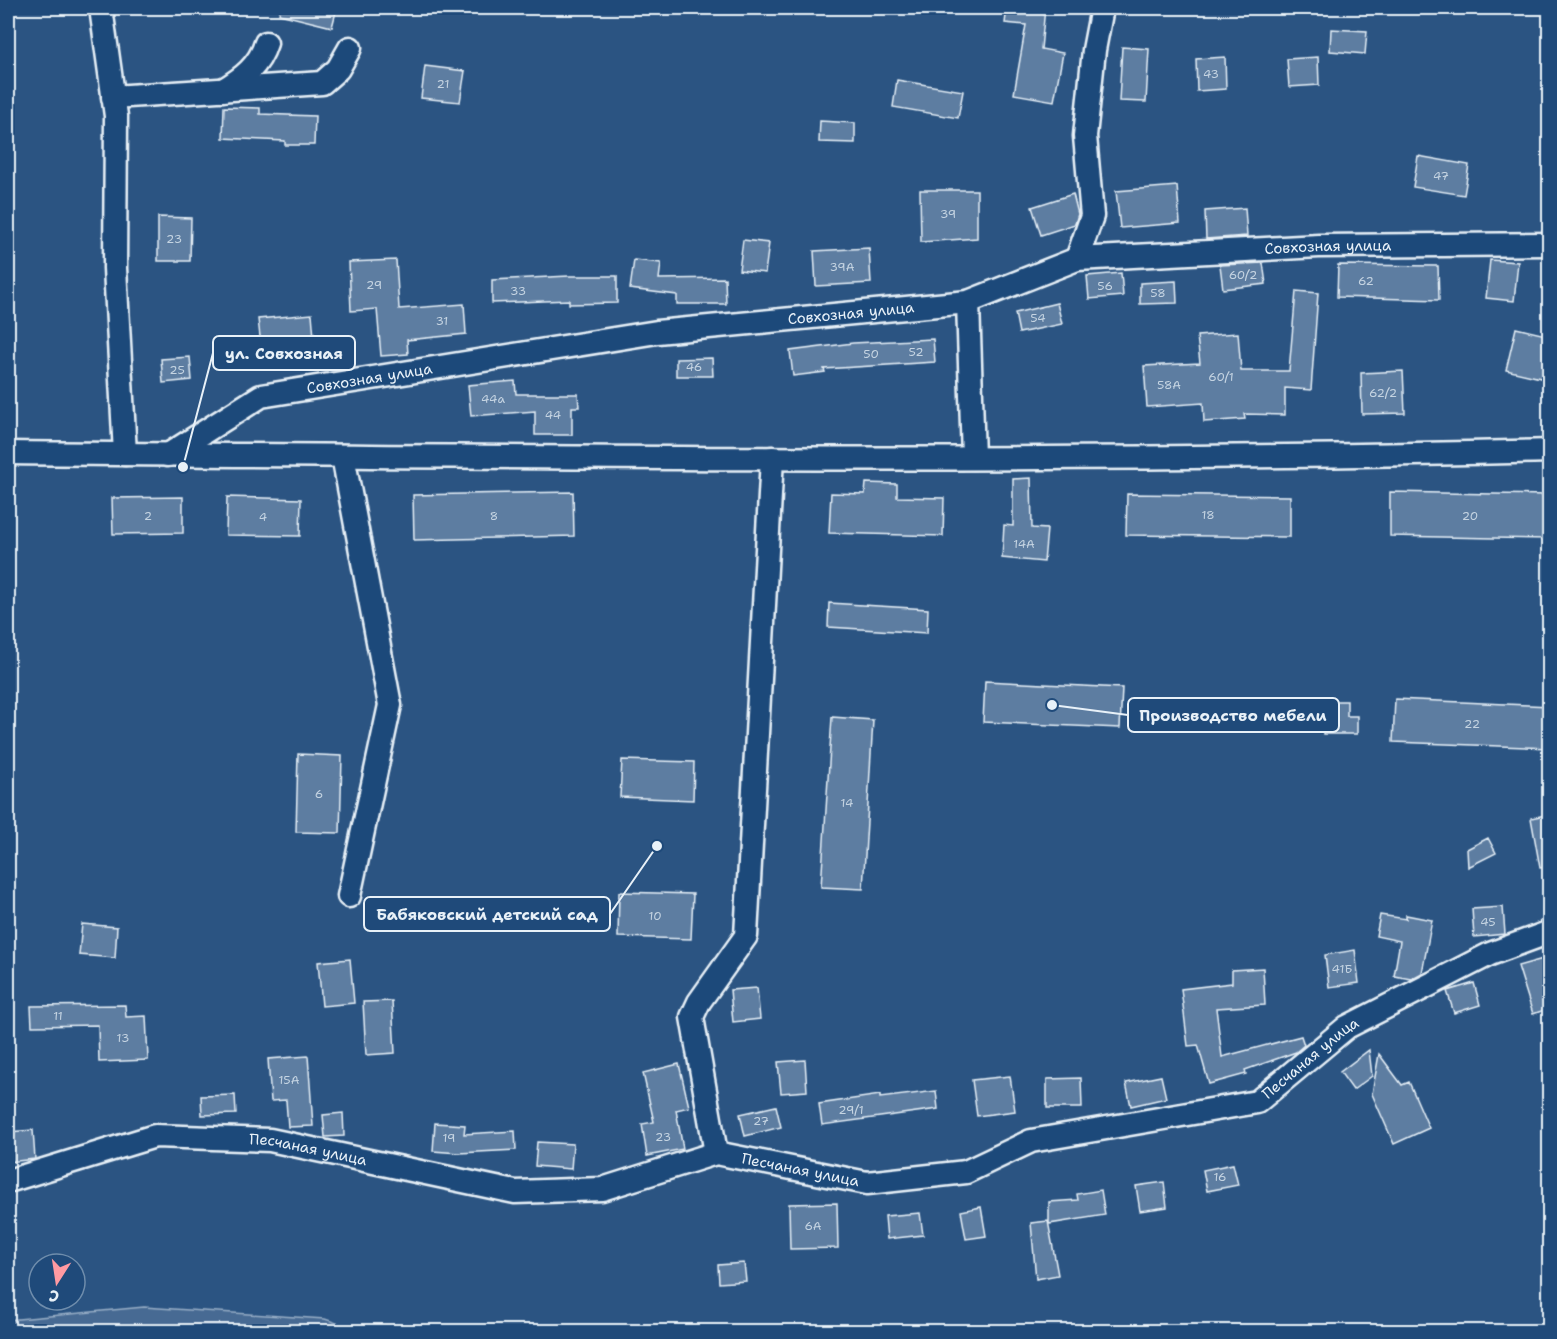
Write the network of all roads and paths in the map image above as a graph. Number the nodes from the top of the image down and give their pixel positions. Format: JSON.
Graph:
{"nodes":[{"id":1,"x":101,"y":8,"type":"edge"},
{"id":2,"x":1102,"y":8,"type":"edge"},
{"id":3,"x":266,"y":43,"type":"dead end"},
{"id":4,"x":350,"y":48,"type":"dead end"},
{"id":5,"x":222,"y":91,"type":"junction"},
{"id":6,"x":113,"y":97,"type":"junction"},
{"id":7,"x":1550,"y":244,"type":"edge"},
{"id":8,"x":1077,"y":259,"type":"junction"},
{"id":9,"x":968,"y":302,"type":"junction"},
{"id":10,"x":1550,"y":451,"type":"edge"},
{"id":11,"x":8,"y":453,"type":"edge"},
{"id":12,"x":125,"y":454,"type":"junction"},
{"id":13,"x":168,"y":455,"type":"junction"},
{"id":14,"x":344,"y":456,"type":"junction"},
{"id":15,"x":772,"y":458,"type":"junction"},
{"id":16,"x":973,"y":458,"type":"junction"},
{"id":17,"x":349,"y":896,"type":"dead end"},
{"id":18,"x":1550,"y":932,"type":"edge"},
{"id":19,"x":716,"y":1153,"type":"junction"},
{"id":20,"x":8,"y":1181,"type":"edge"}],
"edges":[{"from":1,"to":6,"type":"street"},
{"from":2,"to":8,"type":"street"},
{"from":3,"to":5,"type":"street"},
{"from":4,"to":5,"type":"street"},
{"from":5,"to":6,"type":"street"},
{"from":6,"to":12,"type":"street"},
{"from":7,"to":8,"type":"street","name":"Совхозная улица"},
{"from":8,"to":9,"type":"street","name":"Совхозная улица"},
{"from":9,"to":13,"type":"street","name":"Совхозная улица"},
{"from":9,"to":16,"type":"street"},
{"from":10,"to":16,"type":"street"},
{"from":11,"to":12,"type":"street"},
{"from":12,"to":13,"type":"street"},
{"from":13,"to":14,"type":"street"},
{"from":14,"to":15,"type":"street"},
{"from":14,"to":17,"type":"street"},
{"from":15,"to":16,"type":"street"},
{"from":15,"to":19,"type":"street"},
{"from":18,"to":19,"type":"street","name":"Песчаная улица"},
{"from":19,"to":20,"type":"street","name":"Песчаная улица"}]}
